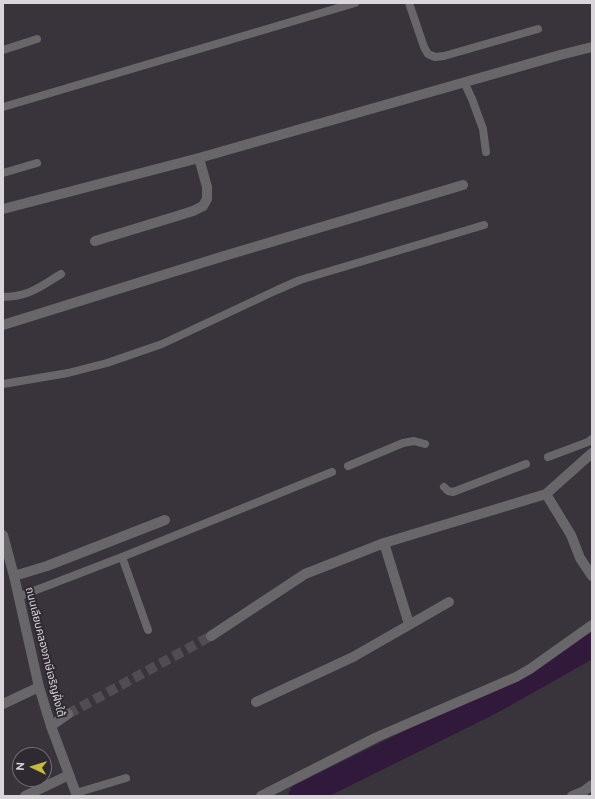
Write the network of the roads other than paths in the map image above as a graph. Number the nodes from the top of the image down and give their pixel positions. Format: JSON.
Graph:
{"nodes":[{"id":1,"x":355,"y":3,"type":"edge"},
{"id":2,"x":409,"y":3,"type":"edge"},
{"id":3,"x":538,"y":29,"type":"dead end"},
{"id":4,"x":37,"y":39,"type":"dead end"},
{"id":5,"x":592,"y":47,"type":"edge"},
{"id":6,"x":3,"y":50,"type":"edge"},
{"id":7,"x":464,"y":82,"type":"junction"},
{"id":8,"x":3,"y":107,"type":"edge"},
{"id":9,"x":486,"y":152,"type":"dead end"},
{"id":10,"x":199,"y":158,"type":"junction"},
{"id":11,"x":37,"y":163,"type":"dead end"},
{"id":12,"x":3,"y":173,"type":"edge"},
{"id":13,"x":463,"y":185,"type":"dead end"},
{"id":14,"x":3,"y":209,"type":"edge"},
{"id":15,"x":484,"y":225,"type":"dead end"},
{"id":16,"x":96,"y":241,"type":"dead end"},
{"id":17,"x":61,"y":274,"type":"dead end"},
{"id":18,"x":3,"y":297,"type":"edge"},
{"id":19,"x":3,"y":325,"type":"edge"},
{"id":20,"x":3,"y":384,"type":"edge"},
{"id":21,"x":592,"y":439,"type":"edge"},
{"id":22,"x":425,"y":444,"type":"dead end"},
{"id":23,"x":592,"y":453,"type":"edge"},
{"id":24,"x":548,"y":457,"type":"dead end"},
{"id":25,"x":526,"y":464,"type":"dead end"},
{"id":26,"x":348,"y":466,"type":"dead end"},
{"id":27,"x":332,"y":472,"type":"dead end"},
{"id":28,"x":444,"y":488,"type":"dead end"},
{"id":29,"x":546,"y":494,"type":"junction"},
{"id":30,"x":166,"y":520,"type":"dead end"},
{"id":31,"x":4,"y":541,"type":"edge"},
{"id":32,"x":384,"y":543,"type":"junction"},
{"id":33,"x":122,"y":557,"type":"junction"},
{"id":34,"x":14,"y":576,"type":"junction"},
{"id":35,"x":592,"y":576,"type":"edge"},
{"id":36,"x":18,"y":597,"type":"junction"},
{"id":37,"x":449,"y":602,"type":"dead end"},
{"id":38,"x":409,"y":624,"type":"junction"},
{"id":39,"x":592,"y":625,"type":"edge"},
{"id":40,"x":148,"y":630,"type":"dead end"},
{"id":41,"x":211,"y":636,"type":"tunnel mouth"},
{"id":42,"x":39,"y":687,"type":"junction"},
{"id":43,"x":256,"y":702,"type":"dead end"},
{"id":44,"x":3,"y":704,"type":"edge"},
{"id":45,"x":68,"y":714,"type":"tunnel mouth"},
{"id":46,"x":51,"y":726,"type":"junction"},
{"id":47,"x":69,"y":775,"type":"junction"},
{"id":48,"x":126,"y":778,"type":"dead end"},
{"id":49,"x":587,"y":791,"type":"edge"},
{"id":50,"x":76,"y":794,"type":"edge"},
{"id":51,"x":25,"y":796,"type":"edge"},
{"id":52,"x":261,"y":796,"type":"edge"},
{"id":53,"x":572,"y":796,"type":"edge"}],
"edges":[{"from":1,"to":8,"type":"lane"},
{"from":2,"to":3,"type":"lane"},
{"from":4,"to":6,"type":"lane"},
{"from":5,"to":7,"type":"street"},
{"from":7,"to":9,"type":"lane"},
{"from":7,"to":10,"type":"street"},
{"from":10,"to":14,"type":"street"},
{"from":10,"to":16,"type":"street"},
{"from":11,"to":12,"type":"lane"},
{"from":13,"to":19,"type":"street"},
{"from":15,"to":20,"type":"lane"},
{"from":17,"to":18,"type":"lane"},
{"from":21,"to":24,"type":"lane"},
{"from":22,"to":26,"type":"lane"},
{"from":23,"to":29,"type":"street"},
{"from":25,"to":28,"type":"lane"},
{"from":27,"to":33,"type":"lane"},
{"from":29,"to":32,"type":"street"},
{"from":29,"to":35,"type":"street"},
{"from":30,"to":34,"type":"street"},
{"from":31,"to":34,"type":"street","name":"ถนนเลียบคลองภาษีเจริญฝั่งใต้"},
{"from":32,"to":38,"type":"street"},
{"from":32,"to":41,"type":"street"},
{"from":33,"to":36,"type":"lane"},
{"from":33,"to":40,"type":"lane"},
{"from":34,"to":36,"type":"street","name":"ถนนเลียบคลองภาษีเจริญฝั่งใต้"},
{"from":36,"to":42,"type":"street","name":"ถนนเลียบคลองภาษีเจริญฝั่งใต้"},
{"from":37,"to":38,"type":"street"},
{"from":38,"to":43,"type":"street"},
{"from":39,"to":52,"type":"street"},
{"from":42,"to":44,"type":"street"},
{"from":42,"to":46,"type":"street","name":"ถนนเลียบคลองภาษีเจริญฝั่งใต้"},
{"from":45,"to":46,"type":"street"},
{"from":46,"to":47,"type":"street","name":"ถนนเลียบคลองภาษีเจริญฝั่งใต้"},
{"from":47,"to":50,"type":"street","name":"ถนนเลียบคลองภาษีเจริญฝั่งใต้"},
{"from":47,"to":51,"type":"street"},
{"from":48,"to":50,"type":"lane"},
{"from":49,"to":53,"type":"street"}]}
